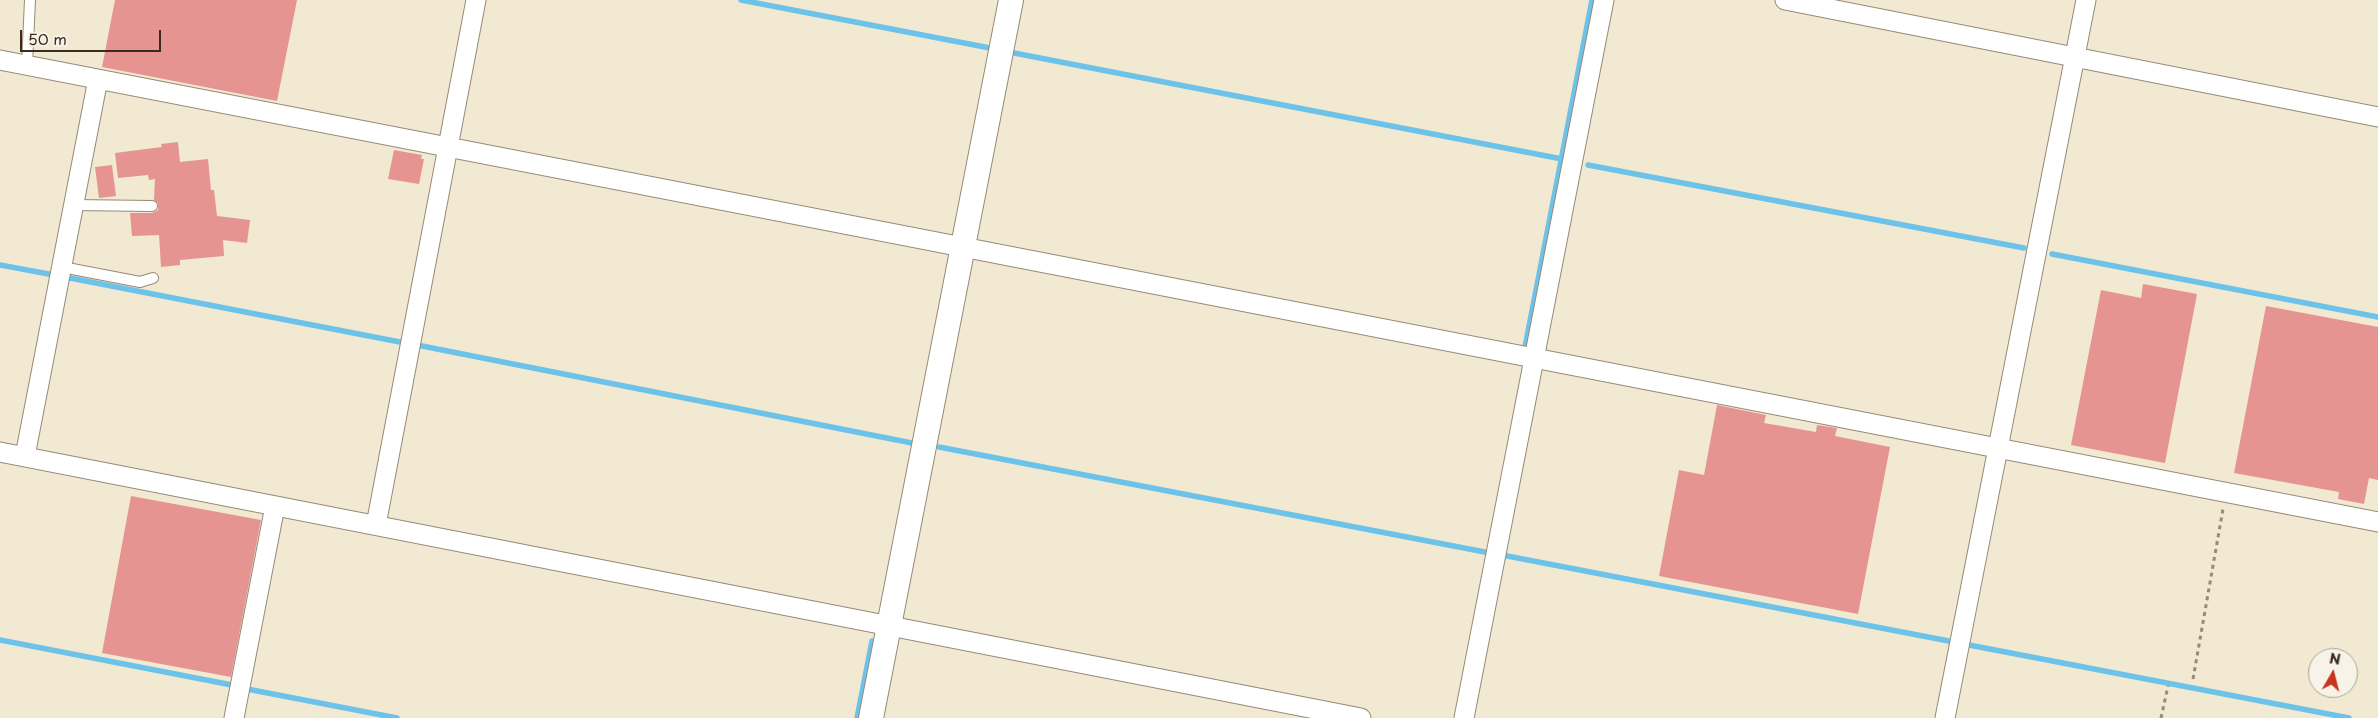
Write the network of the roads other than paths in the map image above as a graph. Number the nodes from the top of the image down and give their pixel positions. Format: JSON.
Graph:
{"nodes":[{"id":1,"x":30,"y":0,"type":"edge"},
{"id":2,"x":476,"y":0,"type":"edge"},
{"id":3,"x":1011,"y":0,"type":"edge"},
{"id":4,"x":1604,"y":0,"type":"edge"},
{"id":5,"x":1785,"y":0,"type":"edge"},
{"id":6,"x":2086,"y":0,"type":"edge"},
{"id":7,"x":2075,"y":57,"type":"junction"},
{"id":8,"x":0,"y":60,"type":"edge"},
{"id":9,"x":27,"y":65,"type":"junction"},
{"id":10,"x":98,"y":79,"type":"junction"},
{"id":11,"x":2378,"y":117,"type":"edge"},
{"id":12,"x":448,"y":147,"type":"junction"},
{"id":13,"x":74,"y":205,"type":"junction"},
{"id":14,"x":152,"y":206,"type":"dead end"},
{"id":15,"x":963,"y":247,"type":"junction"},
{"id":16,"x":62,"y":268,"type":"junction"},
{"id":17,"x":153,"y":278,"type":"dead end"},
{"id":18,"x":1534,"y":357,"type":"junction"},
{"id":19,"x":1998,"y":449,"type":"junction"},
{"id":20,"x":0,"y":452,"type":"edge"},
{"id":21,"x":25,"y":456,"type":"junction"},
{"id":22,"x":275,"y":506,"type":"junction"},
{"id":23,"x":2378,"y":522,"type":"edge"},
{"id":24,"x":376,"y":525,"type":"junction"},
{"id":25,"x":889,"y":626,"type":"junction"},
{"id":26,"x":234,"y":718,"type":"edge"},
{"id":27,"x":871,"y":718,"type":"edge"},
{"id":28,"x":1361,"y":718,"type":"edge"},
{"id":29,"x":1464,"y":718,"type":"edge"},
{"id":30,"x":1945,"y":718,"type":"edge"}],
"edges":[{"from":1,"to":9,"type":"lane"},
{"from":2,"to":12,"type":"street"},
{"from":3,"to":15,"type":"street"},
{"from":4,"to":18,"type":"street"},
{"from":5,"to":7,"type":"street"},
{"from":6,"to":7,"type":"street"},
{"from":7,"to":11,"type":"street"},
{"from":7,"to":19,"type":"street"},
{"from":8,"to":9,"type":"street"},
{"from":9,"to":10,"type":"street"},
{"from":10,"to":12,"type":"street"},
{"from":10,"to":13,"type":"street"},
{"from":12,"to":15,"type":"street"},
{"from":12,"to":24,"type":"street"},
{"from":13,"to":14,"type":"lane"},
{"from":13,"to":16,"type":"street"},
{"from":15,"to":18,"type":"street"},
{"from":15,"to":25,"type":"street"},
{"from":16,"to":17,"type":"lane"},
{"from":16,"to":21,"type":"street"},
{"from":18,"to":19,"type":"street"},
{"from":18,"to":29,"type":"street"},
{"from":19,"to":23,"type":"street"},
{"from":19,"to":30,"type":"street"},
{"from":20,"to":21,"type":"street"},
{"from":21,"to":22,"type":"street"},
{"from":22,"to":24,"type":"street"},
{"from":22,"to":26,"type":"street"},
{"from":24,"to":25,"type":"street"},
{"from":25,"to":27,"type":"street"},
{"from":25,"to":28,"type":"street"}]}
